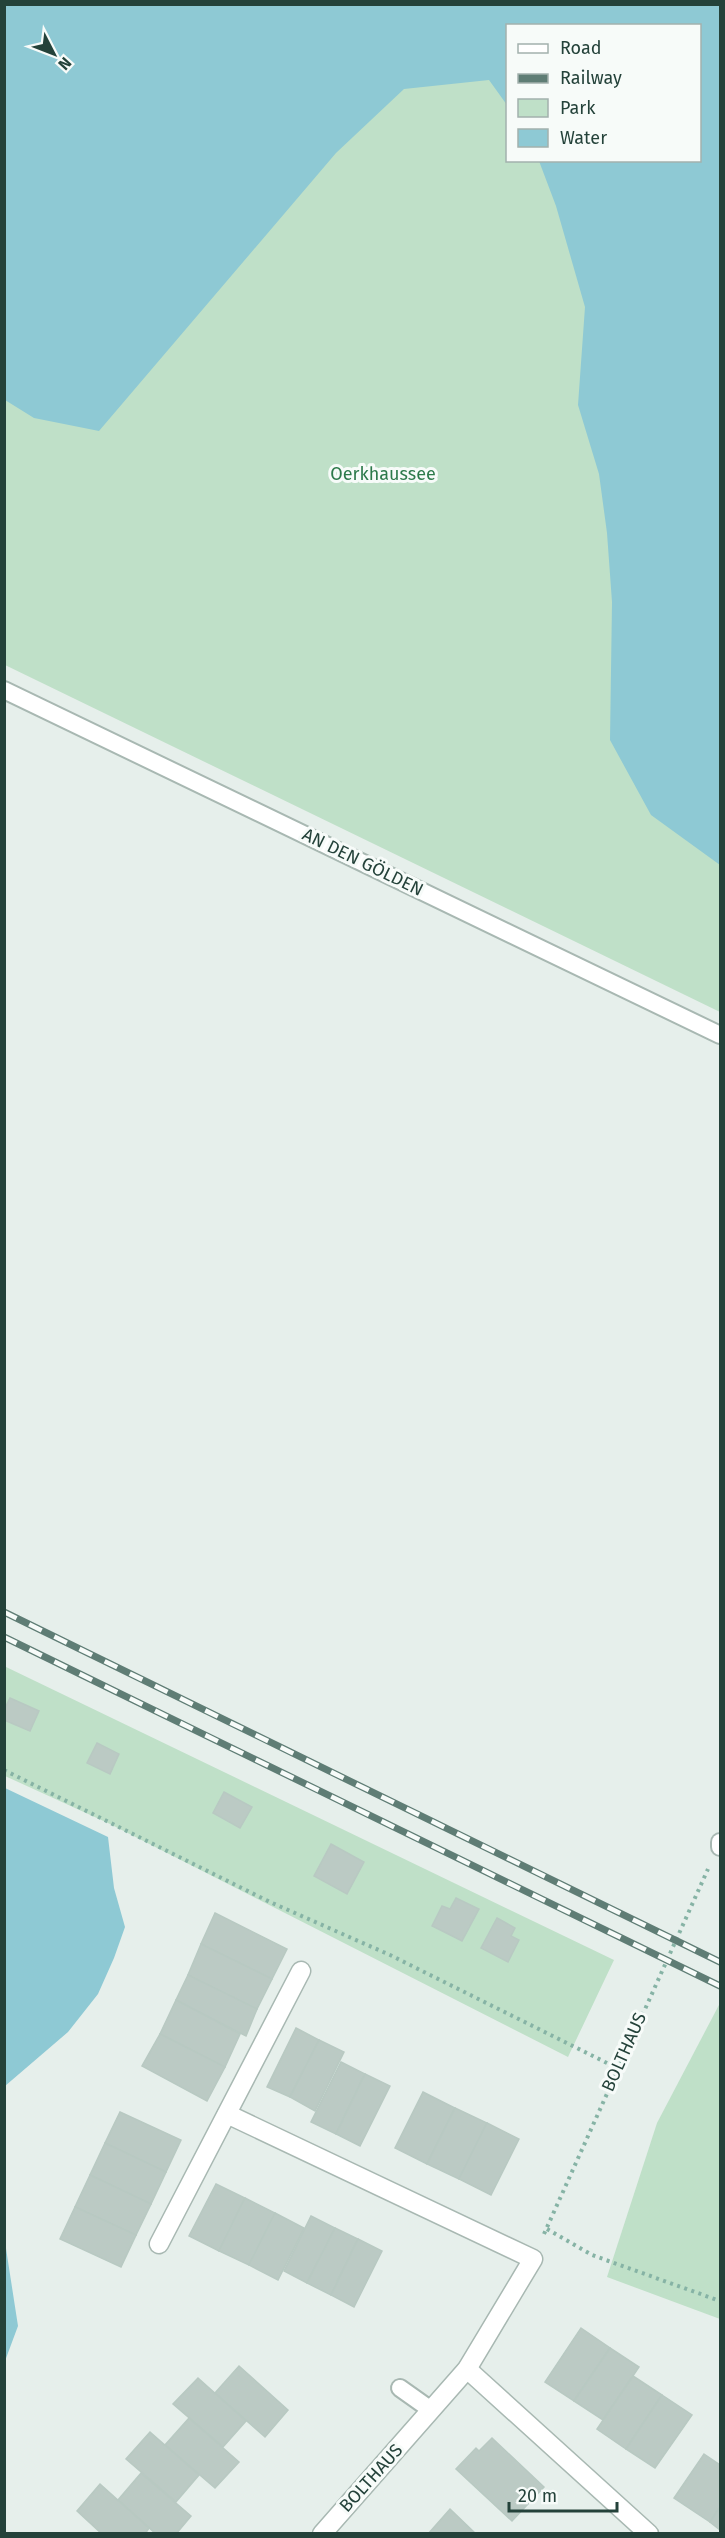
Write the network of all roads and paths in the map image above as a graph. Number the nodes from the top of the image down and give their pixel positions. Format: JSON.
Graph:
{"nodes":[{"id":1,"x":4,"y":690,"type":"edge"},
{"id":2,"x":720,"y":1035,"type":"edge"},
{"id":3,"x":4,"y":1770,"type":"edge"},
{"id":4,"x":720,"y":1845,"type":"edge"},
{"id":5,"x":301,"y":1971,"type":"dead end"},
{"id":6,"x":617,"y":2068,"type":"junction"},
{"id":7,"x":227,"y":2114,"type":"junction"},
{"id":8,"x":547,"y":2229,"type":"junction"},
{"id":9,"x":159,"y":2244,"type":"dead end"},
{"id":10,"x":532,"y":2259,"type":"junction"},
{"id":11,"x":720,"y":2301,"type":"edge"},
{"id":12,"x":467,"y":2369,"type":"junction"},
{"id":13,"x":400,"y":2388,"type":"dead end"},
{"id":14,"x":431,"y":2410,"type":"junction"},
{"id":15,"x":322,"y":2534,"type":"edge"},
{"id":16,"x":649,"y":2534,"type":"edge"}],
"edges":[{"from":1,"to":2,"type":"lane","name":"AN DEN GÖLDEN"},
{"from":3,"to":6,"type":"path"},
{"from":4,"to":6,"type":"path","name":"BOLTHAUS"},
{"from":5,"to":7,"type":"street"},
{"from":6,"to":8,"type":"path","name":"BOLTHAUS"},
{"from":7,"to":9,"type":"street"},
{"from":7,"to":10,"type":"street"},
{"from":8,"to":10,"type":"path","name":"BOLTHAUS"},
{"from":8,"to":11,"type":"path"},
{"from":10,"to":12,"type":"street","name":"BOLTHAUS"},
{"from":12,"to":14,"type":"street","name":"BOLTHAUS"},
{"from":12,"to":16,"type":"street"},
{"from":13,"to":14,"type":"lane"},
{"from":14,"to":15,"type":"street","name":"BOLTHAUS"}]}
